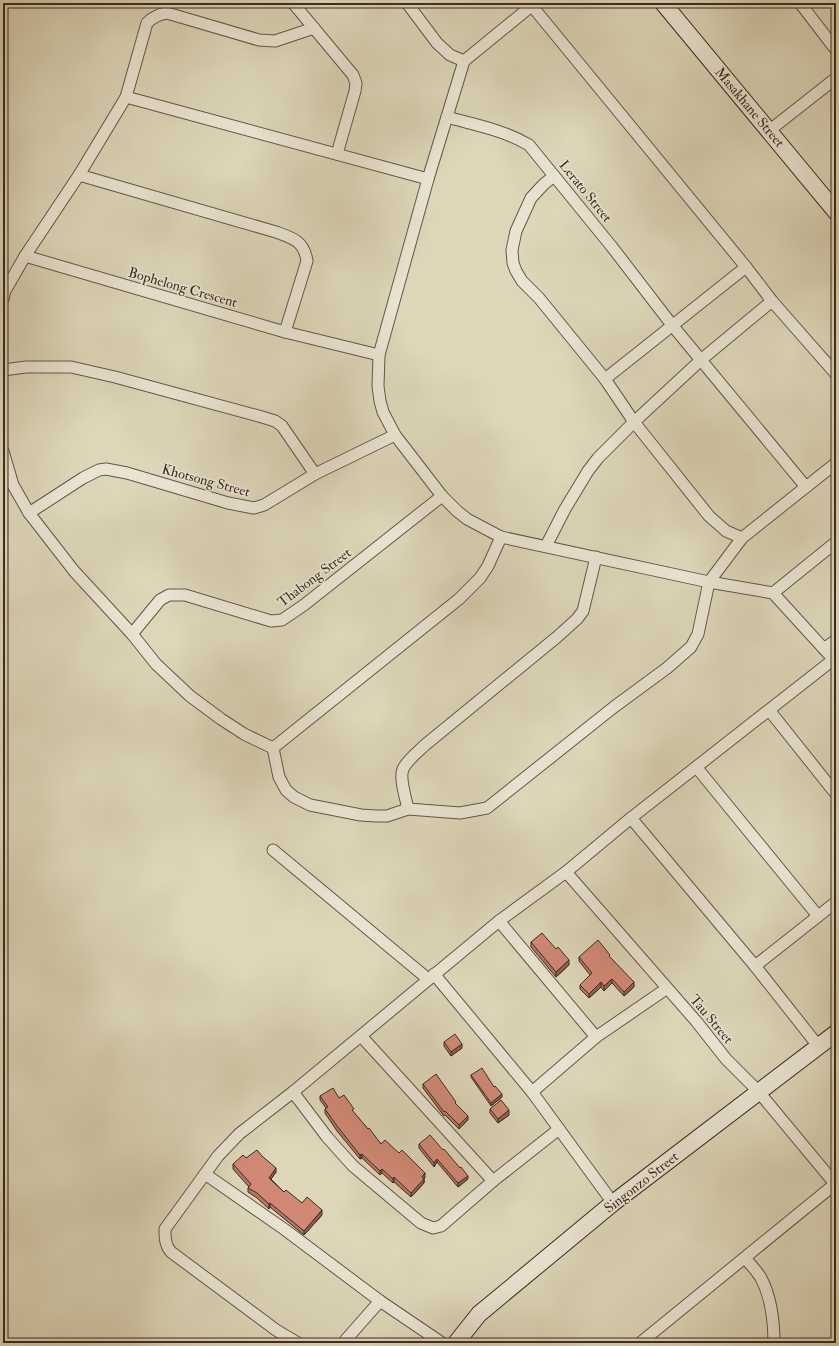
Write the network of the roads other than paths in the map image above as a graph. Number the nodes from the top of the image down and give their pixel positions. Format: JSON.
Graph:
{"nodes":[{"id":1,"x":293,"y":3,"type":"edge"},
{"id":2,"x":407,"y":3,"type":"edge"},
{"id":3,"x":663,"y":3,"type":"edge"},
{"id":4,"x":800,"y":3,"type":"edge"},
{"id":5,"x":533,"y":4,"type":"edge"},
{"id":6,"x":314,"y":28,"type":"junction"},
{"id":7,"x":836,"y":50,"type":"edge"},
{"id":8,"x":464,"y":61,"type":"junction"},
{"id":9,"x":836,"y":78,"type":"edge"},
{"id":10,"x":126,"y":97,"type":"junction"},
{"id":11,"x":447,"y":117,"type":"junction"},
{"id":12,"x":770,"y":130,"type":"junction"},
{"id":13,"x":337,"y":154,"type":"junction"},
{"id":14,"x":79,"y":175,"type":"junction"},
{"id":15,"x":554,"y":176,"type":"junction"},
{"id":16,"x":428,"y":179,"type":"junction"},
{"id":17,"x":836,"y":212,"type":"edge"},
{"id":18,"x":25,"y":256,"type":"junction"},
{"id":19,"x":746,"y":267,"type":"junction"},
{"id":20,"x":3,"y":299,"type":"edge"},
{"id":21,"x":772,"y":301,"type":"junction"},
{"id":22,"x":672,"y":325,"type":"junction"},
{"id":23,"x":285,"y":332,"type":"junction"},
{"id":24,"x":379,"y":355,"type":"junction"},
{"id":25,"x":702,"y":359,"type":"junction"},
{"id":26,"x":3,"y":370,"type":"edge"},
{"id":27,"x":836,"y":374,"type":"edge"},
{"id":28,"x":605,"y":379,"type":"junction"},
{"id":29,"x":634,"y":422,"type":"junction"},
{"id":30,"x":395,"y":435,"type":"junction"},
{"id":31,"x":3,"y":451,"type":"edge"},
{"id":32,"x":836,"y":463,"type":"edge"},
{"id":33,"x":315,"y":474,"type":"junction"},
{"id":34,"x":806,"y":487,"type":"junction"},
{"id":35,"x":442,"y":496,"type":"junction"},
{"id":36,"x":29,"y":513,"type":"junction"},
{"id":37,"x":501,"y":537,"type":"junction"},
{"id":38,"x":742,"y":538,"type":"junction"},
{"id":39,"x":836,"y":542,"type":"edge"},
{"id":40,"x":546,"y":546,"type":"junction"},
{"id":41,"x":596,"y":557,"type":"junction"},
{"id":42,"x":709,"y":582,"type":"junction"},
{"id":43,"x":773,"y":593,"type":"junction"},
{"id":44,"x":132,"y":634,"type":"junction"},
{"id":45,"x":836,"y":640,"type":"edge"},
{"id":46,"x":824,"y":649,"type":"junction"},
{"id":47,"x":835,"y":661,"type":"edge"},
{"id":48,"x":769,"y":710,"type":"junction"},
{"id":49,"x":273,"y":748,"type":"junction"},
{"id":50,"x":697,"y":768,"type":"junction"},
{"id":51,"x":836,"y":794,"type":"edge"},
{"id":52,"x":408,"y":809,"type":"junction"},
{"id":53,"x":631,"y":818,"type":"junction"},
{"id":54,"x":273,"y":850,"type":"dead end"},
{"id":55,"x":566,"y":872,"type":"junction"},
{"id":56,"x":836,"y":902,"type":"edge"},
{"id":57,"x":818,"y":916,"type":"junction"},
{"id":58,"x":499,"y":921,"type":"junction"},
{"id":59,"x":755,"y":966,"type":"junction"},
{"id":60,"x":431,"y":976,"type":"junction"},
{"id":61,"x":666,"y":989,"type":"junction"},
{"id":62,"x":836,"y":1033,"type":"edge"},
{"id":63,"x":361,"y":1036,"type":"junction"},
{"id":64,"x":596,"y":1038,"type":"junction"},
{"id":65,"x":819,"y":1047,"type":"junction"},
{"id":66,"x":758,"y":1091,"type":"junction"},
{"id":67,"x":293,"y":1092,"type":"junction"},
{"id":68,"x":532,"y":1092,"type":"junction"},
{"id":69,"x":559,"y":1129,"type":"junction"},
{"id":70,"x":205,"y":1174,"type":"junction"},
{"id":71,"x":493,"y":1180,"type":"junction"},
{"id":72,"x":836,"y":1184,"type":"edge"},
{"id":73,"x":614,"y":1203,"type":"junction"},
{"id":74,"x":745,"y":1258,"type":"junction"},
{"id":75,"x":380,"y":1301,"type":"junction"},
{"id":76,"x":298,"y":1343,"type":"edge"},
{"id":77,"x":343,"y":1343,"type":"edge"},
{"id":78,"x":442,"y":1343,"type":"edge"},
{"id":79,"x":456,"y":1343,"type":"edge"},
{"id":80,"x":640,"y":1343,"type":"edge"},
{"id":81,"x":774,"y":1343,"type":"edge"}],
"edges":[{"from":1,"to":6,"type":"street"},
{"from":2,"to":8,"type":"street"},
{"from":3,"to":12,"type":"street","name":"Masakhane Street"},
{"from":4,"to":7,"type":"street"},
{"from":5,"to":8,"type":"street"},
{"from":5,"to":19,"type":"street"},
{"from":6,"to":10,"type":"street"},
{"from":6,"to":13,"type":"street"},
{"from":8,"to":11,"type":"street"},
{"from":9,"to":12,"type":"street"},
{"from":10,"to":13,"type":"street"},
{"from":10,"to":14,"type":"street"},
{"from":11,"to":15,"type":"street","name":"Lerato Street"},
{"from":11,"to":16,"type":"street"},
{"from":12,"to":17,"type":"street","name":"Masakhane Street"},
{"from":13,"to":16,"type":"street"},
{"from":14,"to":18,"type":"street"},
{"from":14,"to":23,"type":"street"},
{"from":15,"to":22,"type":"street","name":"Lerato Street"},
{"from":15,"to":28,"type":"street"},
{"from":16,"to":24,"type":"street"},
{"from":18,"to":20,"type":"street"},
{"from":18,"to":23,"type":"street","name":"Bophelong Crescent"},
{"from":19,"to":21,"type":"street"},
{"from":19,"to":22,"type":"street"},
{"from":21,"to":25,"type":"street"},
{"from":21,"to":27,"type":"street"},
{"from":22,"to":25,"type":"street","name":"Lerato Street"},
{"from":22,"to":28,"type":"street"},
{"from":23,"to":24,"type":"street","name":"Bophelong Crescent"},
{"from":24,"to":30,"type":"street"},
{"from":25,"to":29,"type":"street"},
{"from":25,"to":34,"type":"street","name":"Lerato Street"},
{"from":26,"to":33,"type":"street"},
{"from":28,"to":29,"type":"street"},
{"from":29,"to":38,"type":"street"},
{"from":29,"to":40,"type":"street"},
{"from":30,"to":33,"type":"street","name":"Khotsong Street"},
{"from":30,"to":35,"type":"street"},
{"from":31,"to":36,"type":"street"},
{"from":32,"to":34,"type":"street"},
{"from":33,"to":36,"type":"street","name":"Khotsong Street"},
{"from":34,"to":38,"type":"street"},
{"from":35,"to":37,"type":"street"},
{"from":35,"to":44,"type":"street","name":"Thabong Street"},
{"from":36,"to":44,"type":"street"},
{"from":37,"to":40,"type":"street"},
{"from":37,"to":49,"type":"street"},
{"from":38,"to":42,"type":"street"},
{"from":39,"to":43,"type":"street"},
{"from":40,"to":41,"type":"street"},
{"from":41,"to":42,"type":"street"},
{"from":41,"to":52,"type":"street"},
{"from":42,"to":43,"type":"street"},
{"from":42,"to":52,"type":"street"},
{"from":43,"to":46,"type":"street"},
{"from":44,"to":49,"type":"street"},
{"from":45,"to":46,"type":"street"},
{"from":46,"to":47,"type":"street"},
{"from":47,"to":48,"type":"street"},
{"from":48,"to":50,"type":"street"},
{"from":48,"to":51,"type":"street"},
{"from":49,"to":52,"type":"street"},
{"from":50,"to":53,"type":"street"},
{"from":50,"to":57,"type":"street"},
{"from":53,"to":55,"type":"street"},
{"from":53,"to":59,"type":"street"},
{"from":54,"to":60,"type":"street"},
{"from":55,"to":58,"type":"street"},
{"from":55,"to":61,"type":"street","name":"Tau Street"},
{"from":56,"to":57,"type":"street"},
{"from":57,"to":59,"type":"street"},
{"from":58,"to":60,"type":"street"},
{"from":58,"to":64,"type":"street"},
{"from":59,"to":65,"type":"street"},
{"from":60,"to":63,"type":"street"},
{"from":60,"to":68,"type":"street"},
{"from":61,"to":64,"type":"street"},
{"from":61,"to":66,"type":"street","name":"Tau Street"},
{"from":62,"to":65,"type":"street","name":"Singonzo Street"},
{"from":63,"to":67,"type":"street"},
{"from":63,"to":71,"type":"street"},
{"from":64,"to":68,"type":"street"},
{"from":65,"to":66,"type":"street","name":"Singonzo Street"},
{"from":66,"to":72,"type":"street","name":"Tau Street"},
{"from":66,"to":73,"type":"street","name":"Singonzo Street"},
{"from":67,"to":70,"type":"street"},
{"from":67,"to":71,"type":"street"},
{"from":68,"to":69,"type":"street"},
{"from":69,"to":71,"type":"street"},
{"from":69,"to":73,"type":"street"},
{"from":70,"to":75,"type":"street"},
{"from":70,"to":76,"type":"street"},
{"from":72,"to":74,"type":"street"},
{"from":73,"to":79,"type":"street","name":"Singonzo Street"},
{"from":74,"to":80,"type":"street"},
{"from":74,"to":81,"type":"street"},
{"from":75,"to":77,"type":"street"},
{"from":75,"to":78,"type":"street"}]}
